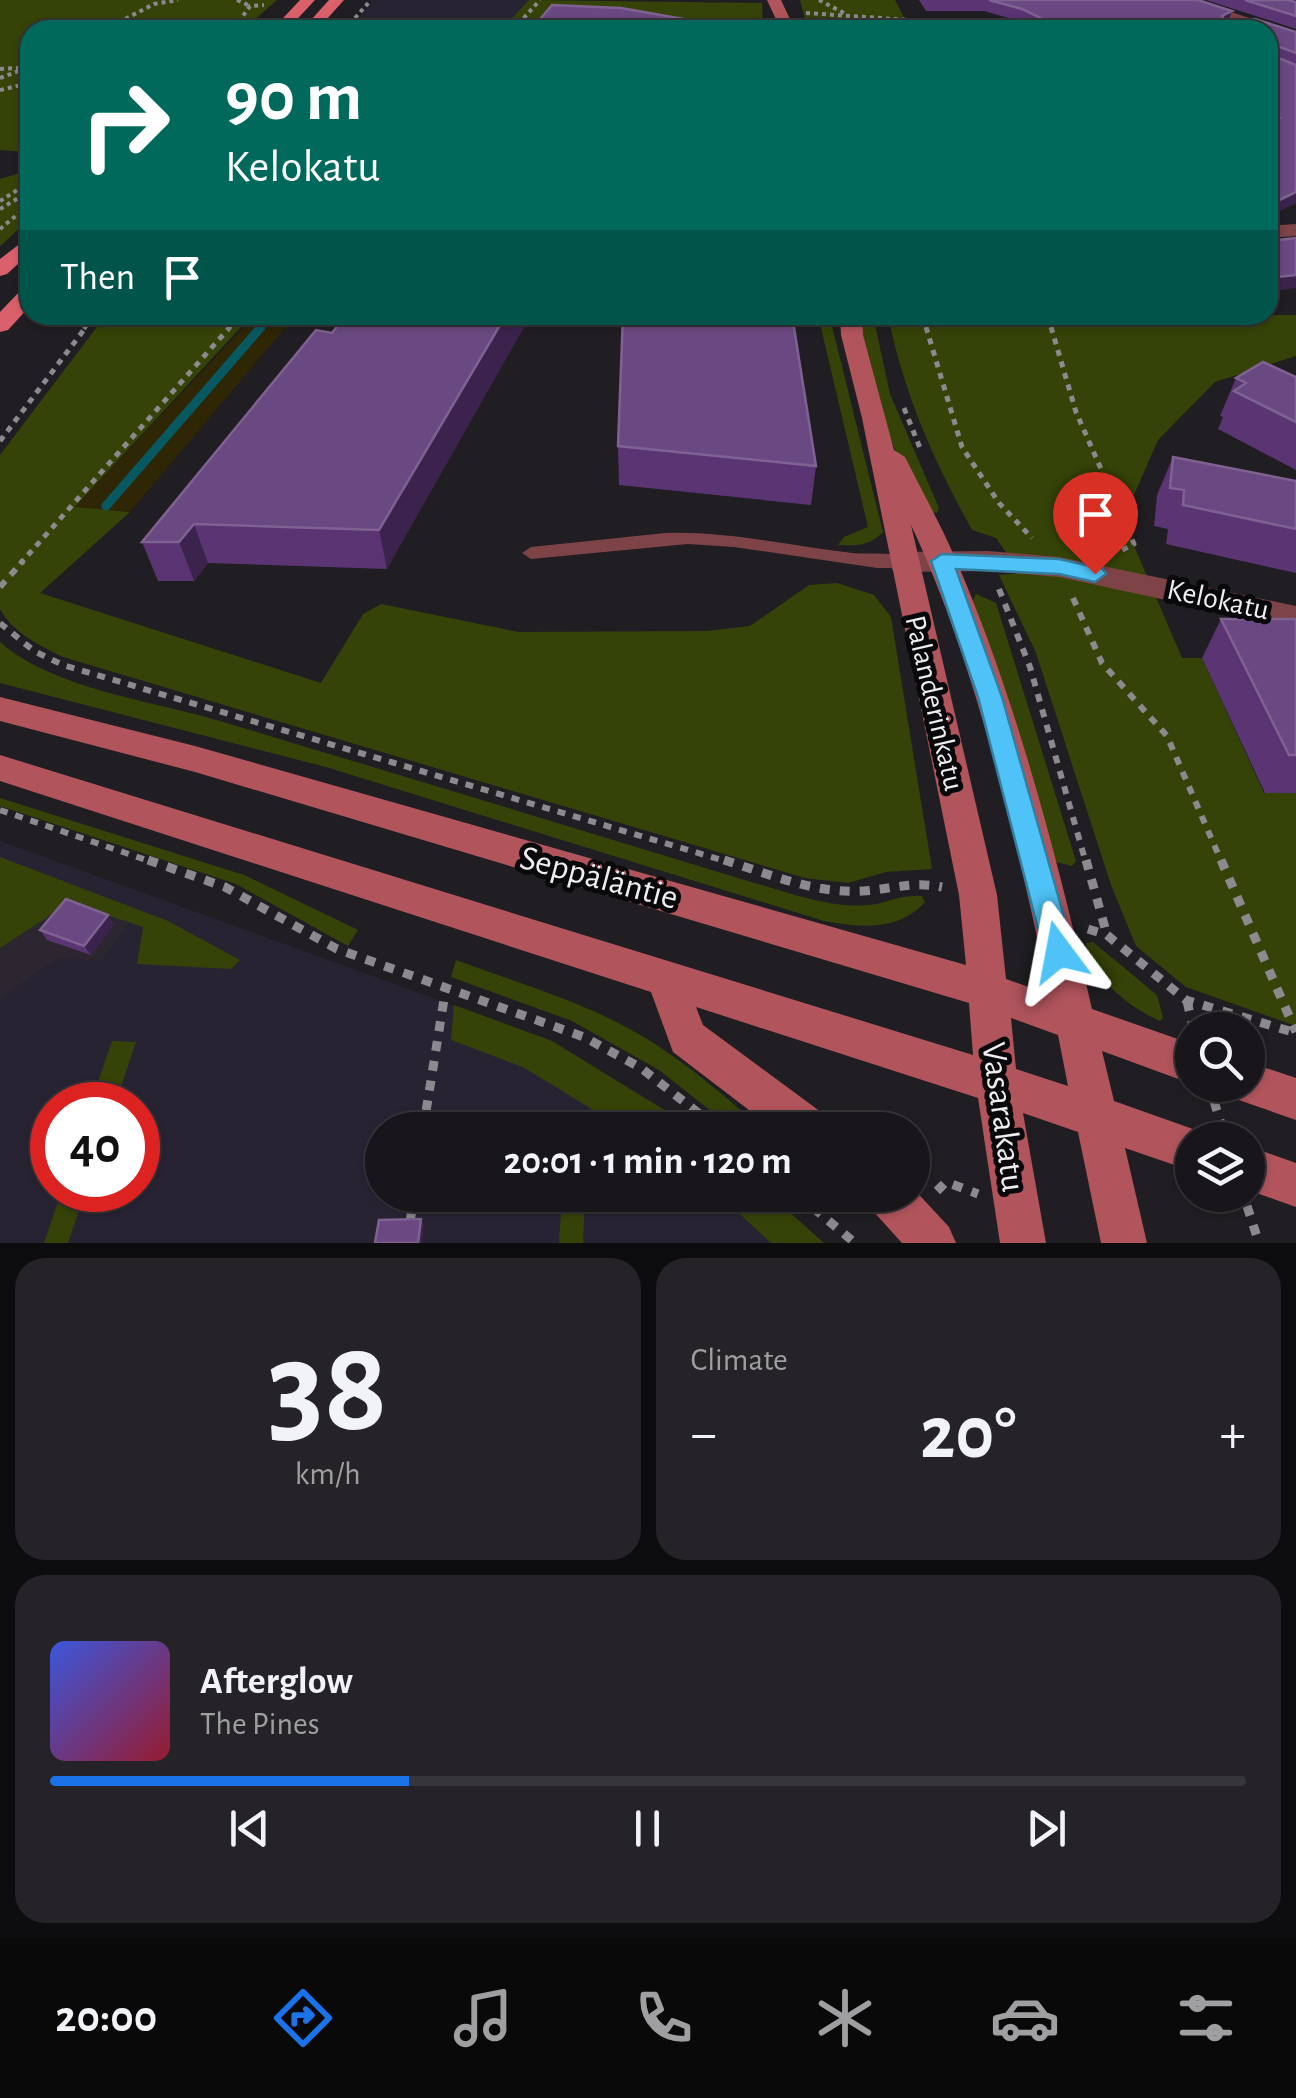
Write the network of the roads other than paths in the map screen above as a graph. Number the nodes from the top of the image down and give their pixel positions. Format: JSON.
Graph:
{"nodes":[{"id":1,"x":308,"y":0,"type":"edge"},
{"id":2,"x":337,"y":0,"type":"edge"},
{"id":3,"x":1180,"y":0,"type":"edge"},
{"id":4,"x":288,"y":20,"type":"edge"},
{"id":5,"x":318,"y":20,"type":"edge"},
{"id":6,"x":1242,"y":20,"type":"edge"},
{"id":7,"x":20,"y":251,"type":"edge"},
{"id":8,"x":0,"y":270,"type":"edge"},
{"id":9,"x":20,"y":304,"type":"edge"},
{"id":10,"x":0,"y":325,"type":"edge"},
{"id":11,"x":851,"y":325,"type":"edge"},
{"id":12,"x":874,"y":418,"type":"junction"},
{"id":13,"x":531,"y":553,"type":"dead end"},
{"id":14,"x":942,"y":561,"type":"junction"},
{"id":15,"x":902,"y":562,"type":"junction"},
{"id":16,"x":1296,"y":617,"type":"edge"},
{"id":17,"x":0,"y":709,"type":"edge"},
{"id":18,"x":0,"y":768,"type":"edge"},
{"id":19,"x":666,"y":978,"type":"junction"},
{"id":20,"x":986,"y":990,"type":"junction"},
{"id":21,"x":1074,"y":1022,"type":"junction"},
{"id":22,"x":1175,"y":1058,"type":"edge"},
{"id":23,"x":996,"y":1082,"type":"junction"},
{"id":24,"x":1265,"y":1088,"type":"edge"},
{"id":25,"x":1296,"y":1098,"type":"edge"},
{"id":26,"x":786,"y":1112,"type":"edge"},
{"id":27,"x":1094,"y":1116,"type":"junction"},
{"id":28,"x":1175,"y":1143,"type":"edge"},
{"id":29,"x":1265,"y":1174,"type":"edge"},
{"id":30,"x":1296,"y":1184,"type":"edge"},
{"id":31,"x":905,"y":1212,"type":"edge"},
{"id":32,"x":933,"y":1243,"type":"edge"},
{"id":33,"x":1023,"y":1243,"type":"edge"},
{"id":34,"x":1124,"y":1243,"type":"edge"}],
"edges":[{"from":1,"to":4,"type":"main road"},
{"from":2,"to":5,"type":"main road"},
{"from":3,"to":6,"type":"street"},
{"from":7,"to":8,"type":"main road"},
{"from":9,"to":10,"type":"main road"},
{"from":11,"to":12,"type":"street","name":"Palanderinkatu"},
{"from":12,"to":14,"type":"street","name":"Palanderinkatu"},
{"from":12,"to":15,"type":"street","name":"Palanderinkatu"},
{"from":13,"to":15,"type":"lane"},
{"from":14,"to":15,"type":"street","name":"Kelokatu"},
{"from":14,"to":16,"type":"street","name":"Kelokatu"},
{"from":14,"to":21,"type":"street","name":"Palanderinkatu"},
{"from":15,"to":20,"type":"street","name":"Palanderinkatu"},
{"from":17,"to":20,"type":"street","name":"Seppäläntie"},
{"from":18,"to":19,"type":"street"},
{"from":19,"to":23,"type":"street"},
{"from":19,"to":26,"type":"street"},
{"from":20,"to":21,"type":"street","name":"Seppäläntie"},
{"from":20,"to":23,"type":"street","name":"Vasarakatu"},
{"from":21,"to":22,"type":"street","name":"Seppäläntie"},
{"from":21,"to":27,"type":"street"},
{"from":23,"to":27,"type":"street"},
{"from":23,"to":33,"type":"street","name":"Vasarakatu"},
{"from":24,"to":25,"type":"street"},
{"from":27,"to":28,"type":"street"},
{"from":27,"to":34,"type":"street"},
{"from":29,"to":30,"type":"street"},
{"from":31,"to":32,"type":"street"}]}
